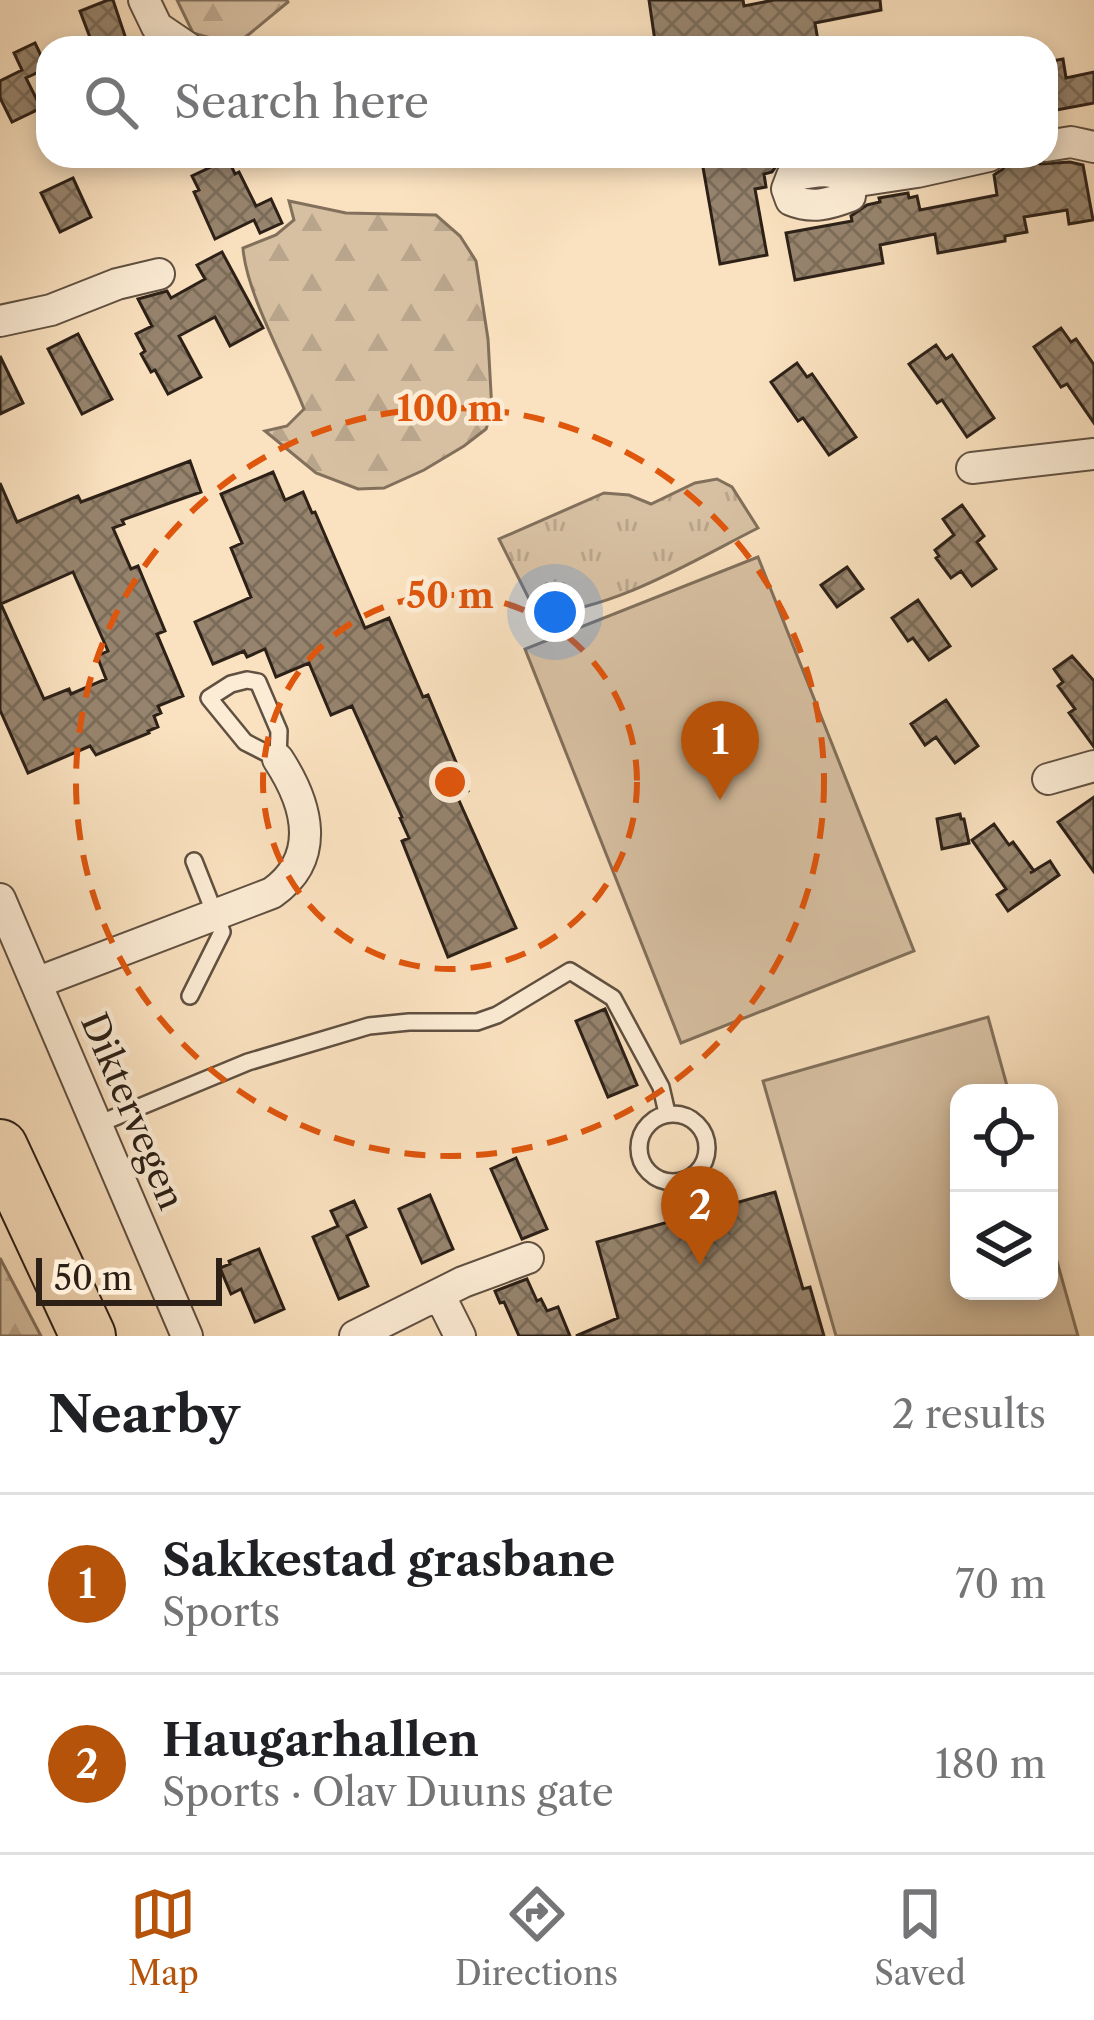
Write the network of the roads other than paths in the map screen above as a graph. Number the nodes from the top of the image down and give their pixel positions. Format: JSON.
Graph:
{"nodes":[{"id":1,"x":144,"y":0,"type":"edge"},
{"id":2,"x":170,"y":36,"type":"edge"},
{"id":3,"x":1058,"y":144,"type":"edge"},
{"id":4,"x":1094,"y":147,"type":"edge"},
{"id":5,"x":925,"y":168,"type":"edge"},
{"id":6,"x":851,"y":182,"type":"dead end"},
{"id":7,"x":160,"y":274,"type":"dead end"},
{"id":8,"x":0,"y":321,"type":"edge"},
{"id":9,"x":1094,"y":454,"type":"edge"},
{"id":10,"x":973,"y":468,"type":"dead end"},
{"id":11,"x":278,"y":759,"type":"junction"},
{"id":12,"x":1094,"y":766,"type":"edge"},
{"id":13,"x":1048,"y":779,"type":"dead end"},
{"id":14,"x":194,"y":861,"type":"dead end"},
{"id":15,"x":0,"y":899,"type":"edge"},
{"id":16,"x":216,"y":914,"type":"junction"},
{"id":17,"x":36,"y":983,"type":"junction"},
{"id":18,"x":190,"y":996,"type":"dead end"},
{"id":19,"x":667,"y":1113,"type":"junction"},
{"id":20,"x":96,"y":1125,"type":"junction"},
{"id":21,"x":0,"y":1147,"type":"edge"},
{"id":22,"x":0,"y":1197,"type":"edge"},
{"id":23,"x":528,"y":1258,"type":"dead end"},
{"id":24,"x":439,"y":1294,"type":"junction"},
{"id":25,"x":66,"y":1336,"type":"edge"},
{"id":26,"x":88,"y":1336,"type":"edge"},
{"id":27,"x":187,"y":1336,"type":"edge"},
{"id":28,"x":356,"y":1336,"type":"edge"},
{"id":29,"x":460,"y":1336,"type":"edge"}],
"edges":[{"from":1,"to":2,"type":"street"},
{"from":3,"to":4,"type":"street"},
{"from":5,"to":6,"type":"street"},
{"from":7,"to":8,"type":"street"},
{"from":9,"to":10,"type":"street"},
{"from":11,"to":11,"type":"lane"},
{"from":11,"to":16,"type":"street","name":"Diktervegen"},
{"from":12,"to":13,"type":"street"},
{"from":14,"to":16,"type":"lane"},
{"from":15,"to":17,"type":"street","name":"Diktervegen"},
{"from":16,"to":17,"type":"street","name":"Diktervegen"},
{"from":16,"to":18,"type":"lane"},
{"from":17,"to":20,"type":"street","name":"Diktervegen"},
{"from":19,"to":19,"type":"lane"},
{"from":19,"to":20,"type":"lane"},
{"from":20,"to":27,"type":"street","name":"Diktervegen"},
{"from":21,"to":26,"type":"highway"},
{"from":22,"to":25,"type":"highway"},
{"from":23,"to":24,"type":"street"},
{"from":24,"to":28,"type":"street"},
{"from":24,"to":29,"type":"street"}]}
